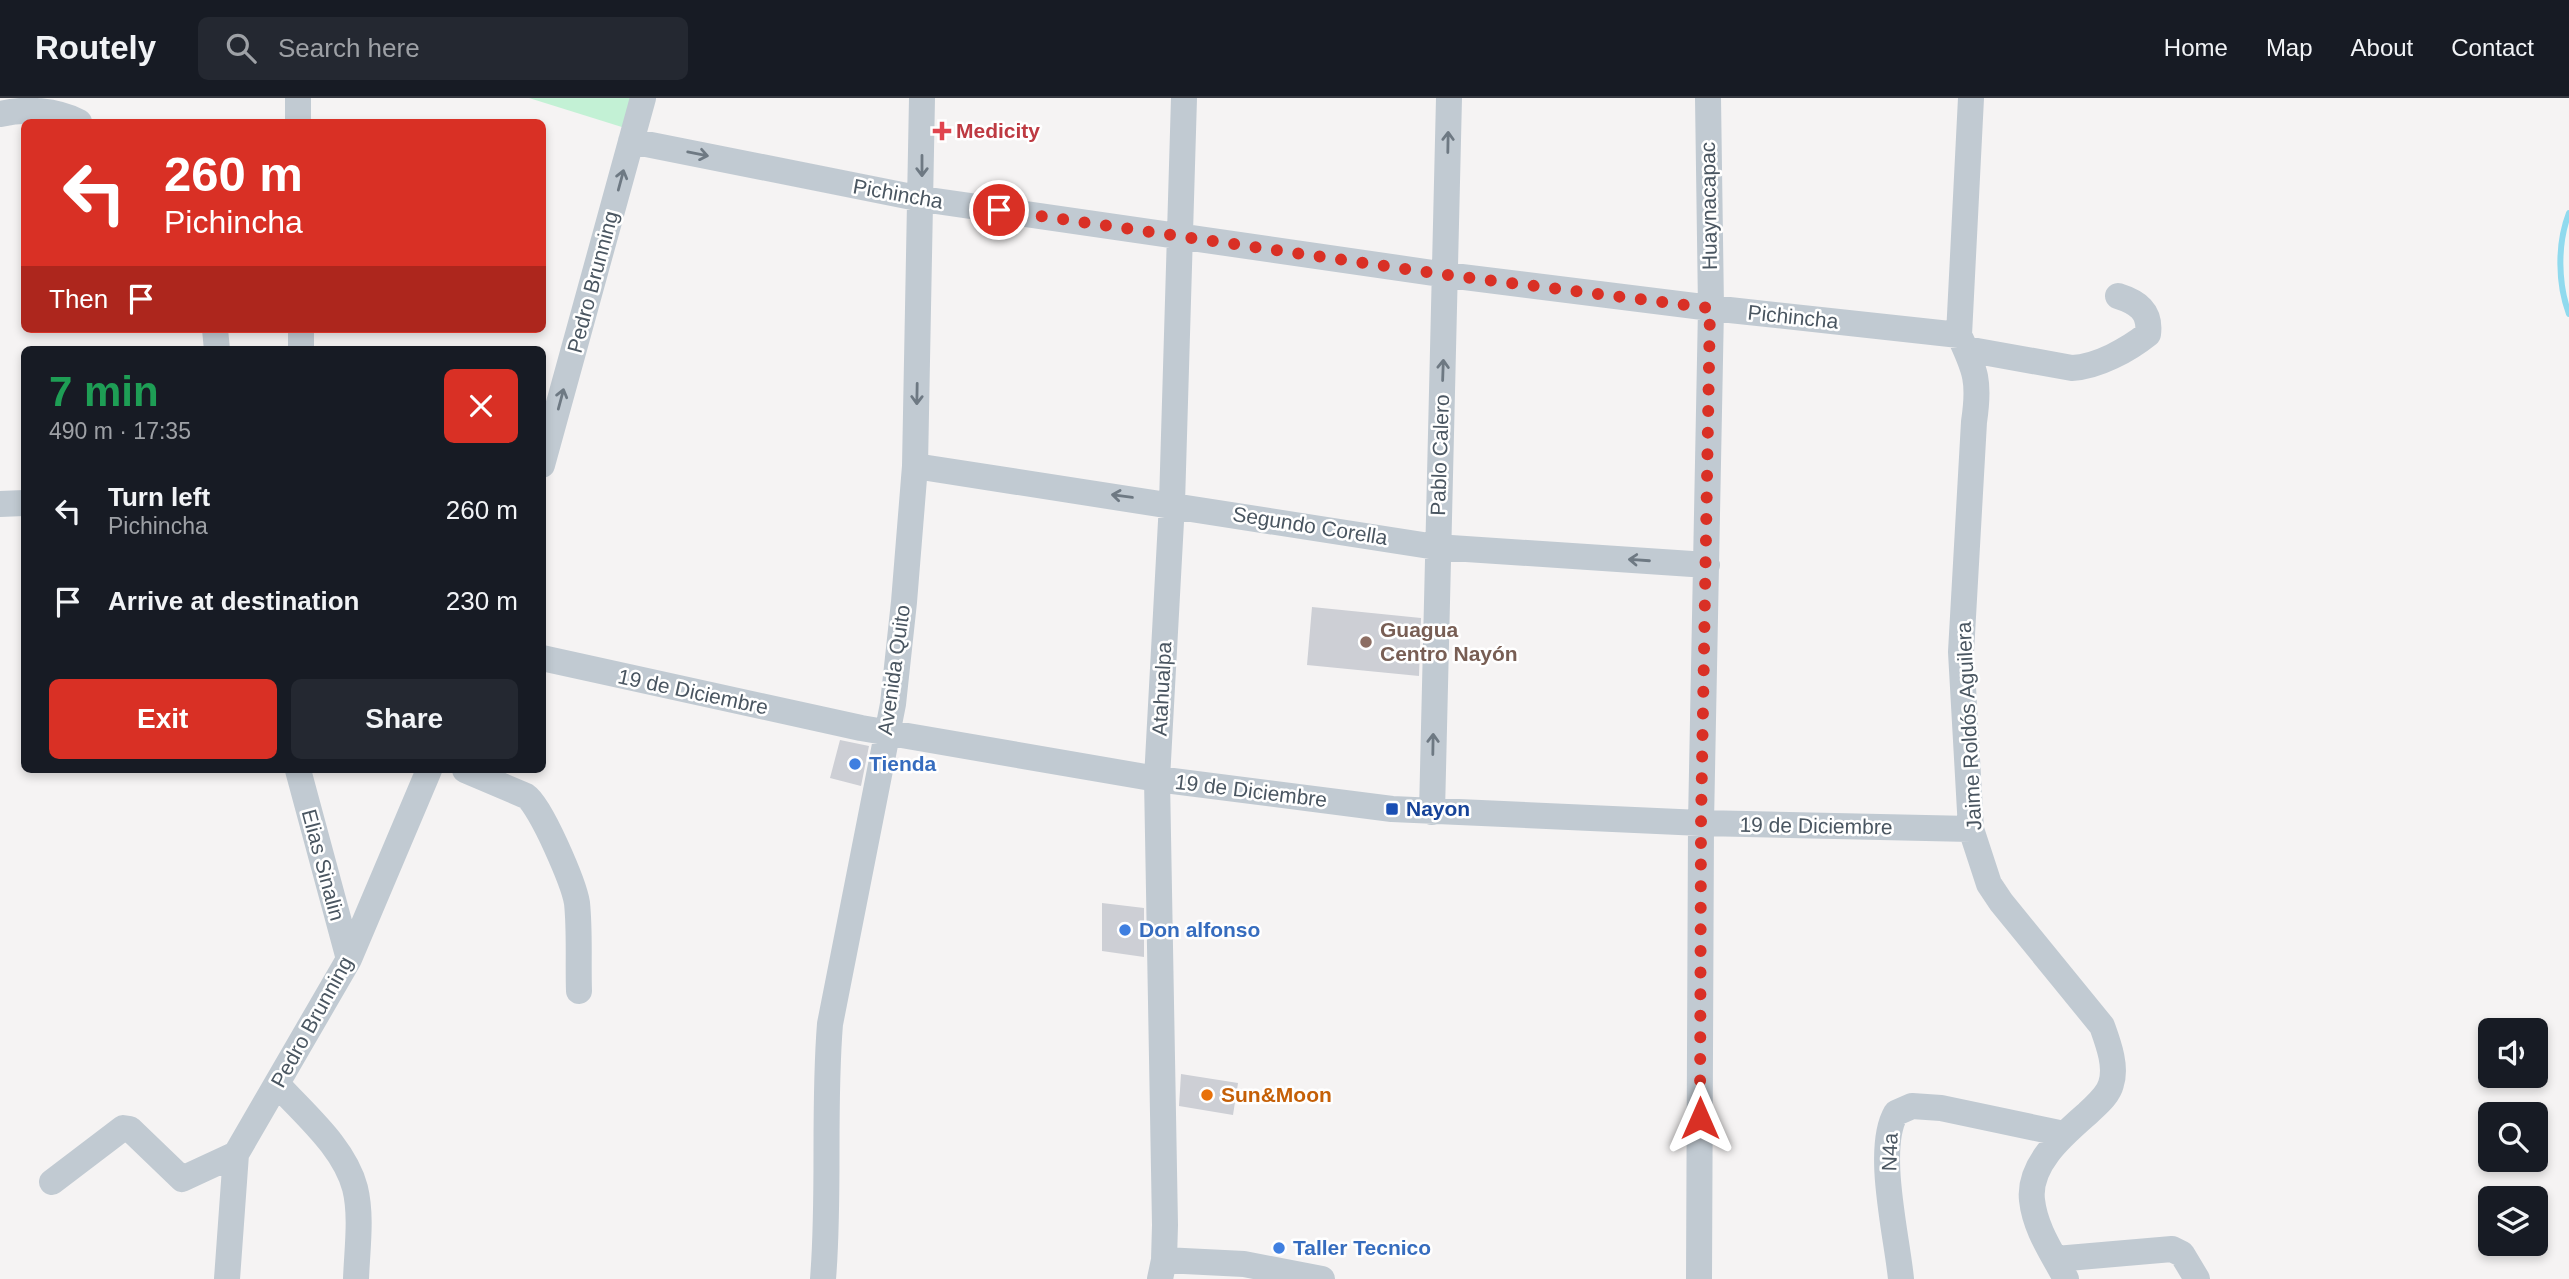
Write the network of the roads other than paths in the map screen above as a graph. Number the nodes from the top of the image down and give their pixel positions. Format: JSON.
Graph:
{"nodes":[{"id":1,"x":298,"y":98,"type":"edge"},
{"id":2,"x":643,"y":98,"type":"edge"},
{"id":3,"x":922,"y":98,"type":"edge"},
{"id":4,"x":1184,"y":98,"type":"edge"},
{"id":5,"x":1449,"y":98,"type":"edge"},
{"id":6,"x":1708,"y":98,"type":"edge"},
{"id":7,"x":1971,"y":98,"type":"edge"},
{"id":8,"x":32,"y":105,"type":"edge"},
{"id":9,"x":0,"y":114,"type":"edge"},
{"id":10,"x":71,"y":119,"type":"edge"},
{"id":11,"x":298,"y":119,"type":"edge"},
{"id":12,"x":631,"y":141,"type":"junction"},
{"id":13,"x":922,"y":199,"type":"junction"},
{"id":14,"x":1179,"y":236,"type":"junction"},
{"id":15,"x":1447,"y":275,"type":"junction"},
{"id":16,"x":2118,"y":296,"type":"dead end"},
{"id":17,"x":1710,"y":308,"type":"junction"},
{"id":18,"x":1962,"y":342,"type":"junction"},
{"id":19,"x":546,"y":447,"type":"edge"},
{"id":20,"x":915,"y":466,"type":"junction"},
{"id":21,"x":21,"y":503,"type":"edge"},
{"id":22,"x":1172,"y":503,"type":"junction"},
{"id":23,"x":0,"y":504,"type":"edge"},
{"id":24,"x":1436,"y":547,"type":"junction"},
{"id":25,"x":1707,"y":565,"type":"junction"},
{"id":26,"x":546,"y":659,"type":"edge"},
{"id":27,"x":887,"y":732,"type":"junction"},
{"id":28,"x":299,"y":773,"type":"edge"},
{"id":29,"x":428,"y":773,"type":"edge"},
{"id":30,"x":472,"y":773,"type":"edge"},
{"id":31,"x":1157,"y":779,"type":"junction"},
{"id":32,"x":1432,"y":812,"type":"junction"},
{"id":33,"x":1701,"y":823,"type":"junction"},
{"id":34,"x":1971,"y":829,"type":"junction"},
{"id":35,"x":349,"y":959,"type":"junction"},
{"id":36,"x":579,"y":991,"type":"dead end"},
{"id":37,"x":278,"y":1085,"type":"junction"},
{"id":38,"x":2064,"y":1135,"type":"junction"},
{"id":39,"x":236,"y":1154,"type":"junction"},
{"id":40,"x":52,"y":1182,"type":"dead end"},
{"id":41,"x":2061,"y":1269,"type":"edge"},
{"id":42,"x":1162,"y":1270,"type":"edge"},
{"id":43,"x":227,"y":1279,"type":"edge"},
{"id":44,"x":356,"y":1279,"type":"edge"},
{"id":45,"x":823,"y":1279,"type":"edge"},
{"id":46,"x":1322,"y":1279,"type":"edge"},
{"id":47,"x":1699,"y":1279,"type":"edge"},
{"id":48,"x":1901,"y":1279,"type":"edge"},
{"id":49,"x":2197,"y":1279,"type":"edge"}],
"edges":[{"from":1,"to":11,"type":"street"},
{"from":2,"to":12,"type":"street","name":"Pedro Brunning"},
{"from":3,"to":13,"type":"street","name":"Avenida Quito","one_way":true},
{"from":4,"to":14,"type":"street","name":"Atahualpa"},
{"from":15,"to":5,"type":"street","name":"Pablo Calero","one_way":true},
{"from":6,"to":17,"type":"street","name":"Huaynacapac"},
{"from":7,"to":18,"type":"street","name":"Jaime Roldós Aguilera"},
{"from":8,"to":9,"type":"street"},
{"from":8,"to":10,"type":"street"},
{"from":12,"to":13,"type":"street","name":"Pichincha","one_way":true},
{"from":19,"to":12,"type":"street","name":"Pedro Brunning","one_way":true},
{"from":13,"to":14,"type":"street","name":"Pichincha"},
{"from":13,"to":20,"type":"street","name":"Avenida Quito","one_way":true},
{"from":14,"to":15,"type":"street","name":"Pichincha"},
{"from":14,"to":22,"type":"street","name":"Atahualpa"},
{"from":15,"to":17,"type":"street","name":"Pichincha"},
{"from":24,"to":15,"type":"street","name":"Pablo Calero","one_way":true},
{"from":16,"to":18,"type":"street","name":"Pichincha"},
{"from":17,"to":18,"type":"street","name":"Pichincha"},
{"from":17,"to":25,"type":"street","name":"Huaynacapac"},
{"from":18,"to":34,"type":"street","name":"Jaime Roldós Aguilera"},
{"from":22,"to":20,"type":"street","name":"Segundo Corella","one_way":true},
{"from":20,"to":27,"type":"street","name":"Avenida Quito"},
{"from":21,"to":23,"type":"street"},
{"from":22,"to":24,"type":"street","name":"Segundo Corella"},
{"from":22,"to":31,"type":"street","name":"Atahualpa"},
{"from":25,"to":24,"type":"street","name":"Segundo Corella","one_way":true},
{"from":32,"to":24,"type":"street","name":"Pablo Calero","one_way":true},
{"from":25,"to":33,"type":"street","name":"Huaynacapac"},
{"from":26,"to":27,"type":"street","name":"19 de Diciembre"},
{"from":27,"to":31,"type":"street","name":"19 de Diciembre"},
{"from":27,"to":45,"type":"street","name":"Avenida Quito"},
{"from":28,"to":35,"type":"street","name":"Elias Sinalin"},
{"from":29,"to":35,"type":"street","name":"Pedro Brunning"},
{"from":30,"to":36,"type":"street"},
{"from":31,"to":32,"type":"street","name":"19 de Diciembre"},
{"from":31,"to":42,"type":"street","name":"Atahualpa"},
{"from":32,"to":33,"type":"street","name":"19 de Diciembre"},
{"from":33,"to":34,"type":"street","name":"19 de Diciembre"},
{"from":33,"to":47,"type":"street","name":"Huaynacapac"},
{"from":34,"to":38,"type":"street","name":"Jaime Roldós Aguilera"},
{"from":35,"to":37,"type":"street","name":"Pedro Brunning"},
{"from":37,"to":39,"type":"street","name":"Pedro Brunning"},
{"from":37,"to":44,"type":"street"},
{"from":38,"to":41,"type":"street","name":"Jaime Roldós Aguilera"},
{"from":38,"to":48,"type":"street","name":"N4a"},
{"from":39,"to":40,"type":"street"},
{"from":39,"to":43,"type":"street","name":"Pedro Brunning"},
{"from":41,"to":49,"type":"street"},
{"from":42,"to":46,"type":"street"}]}
